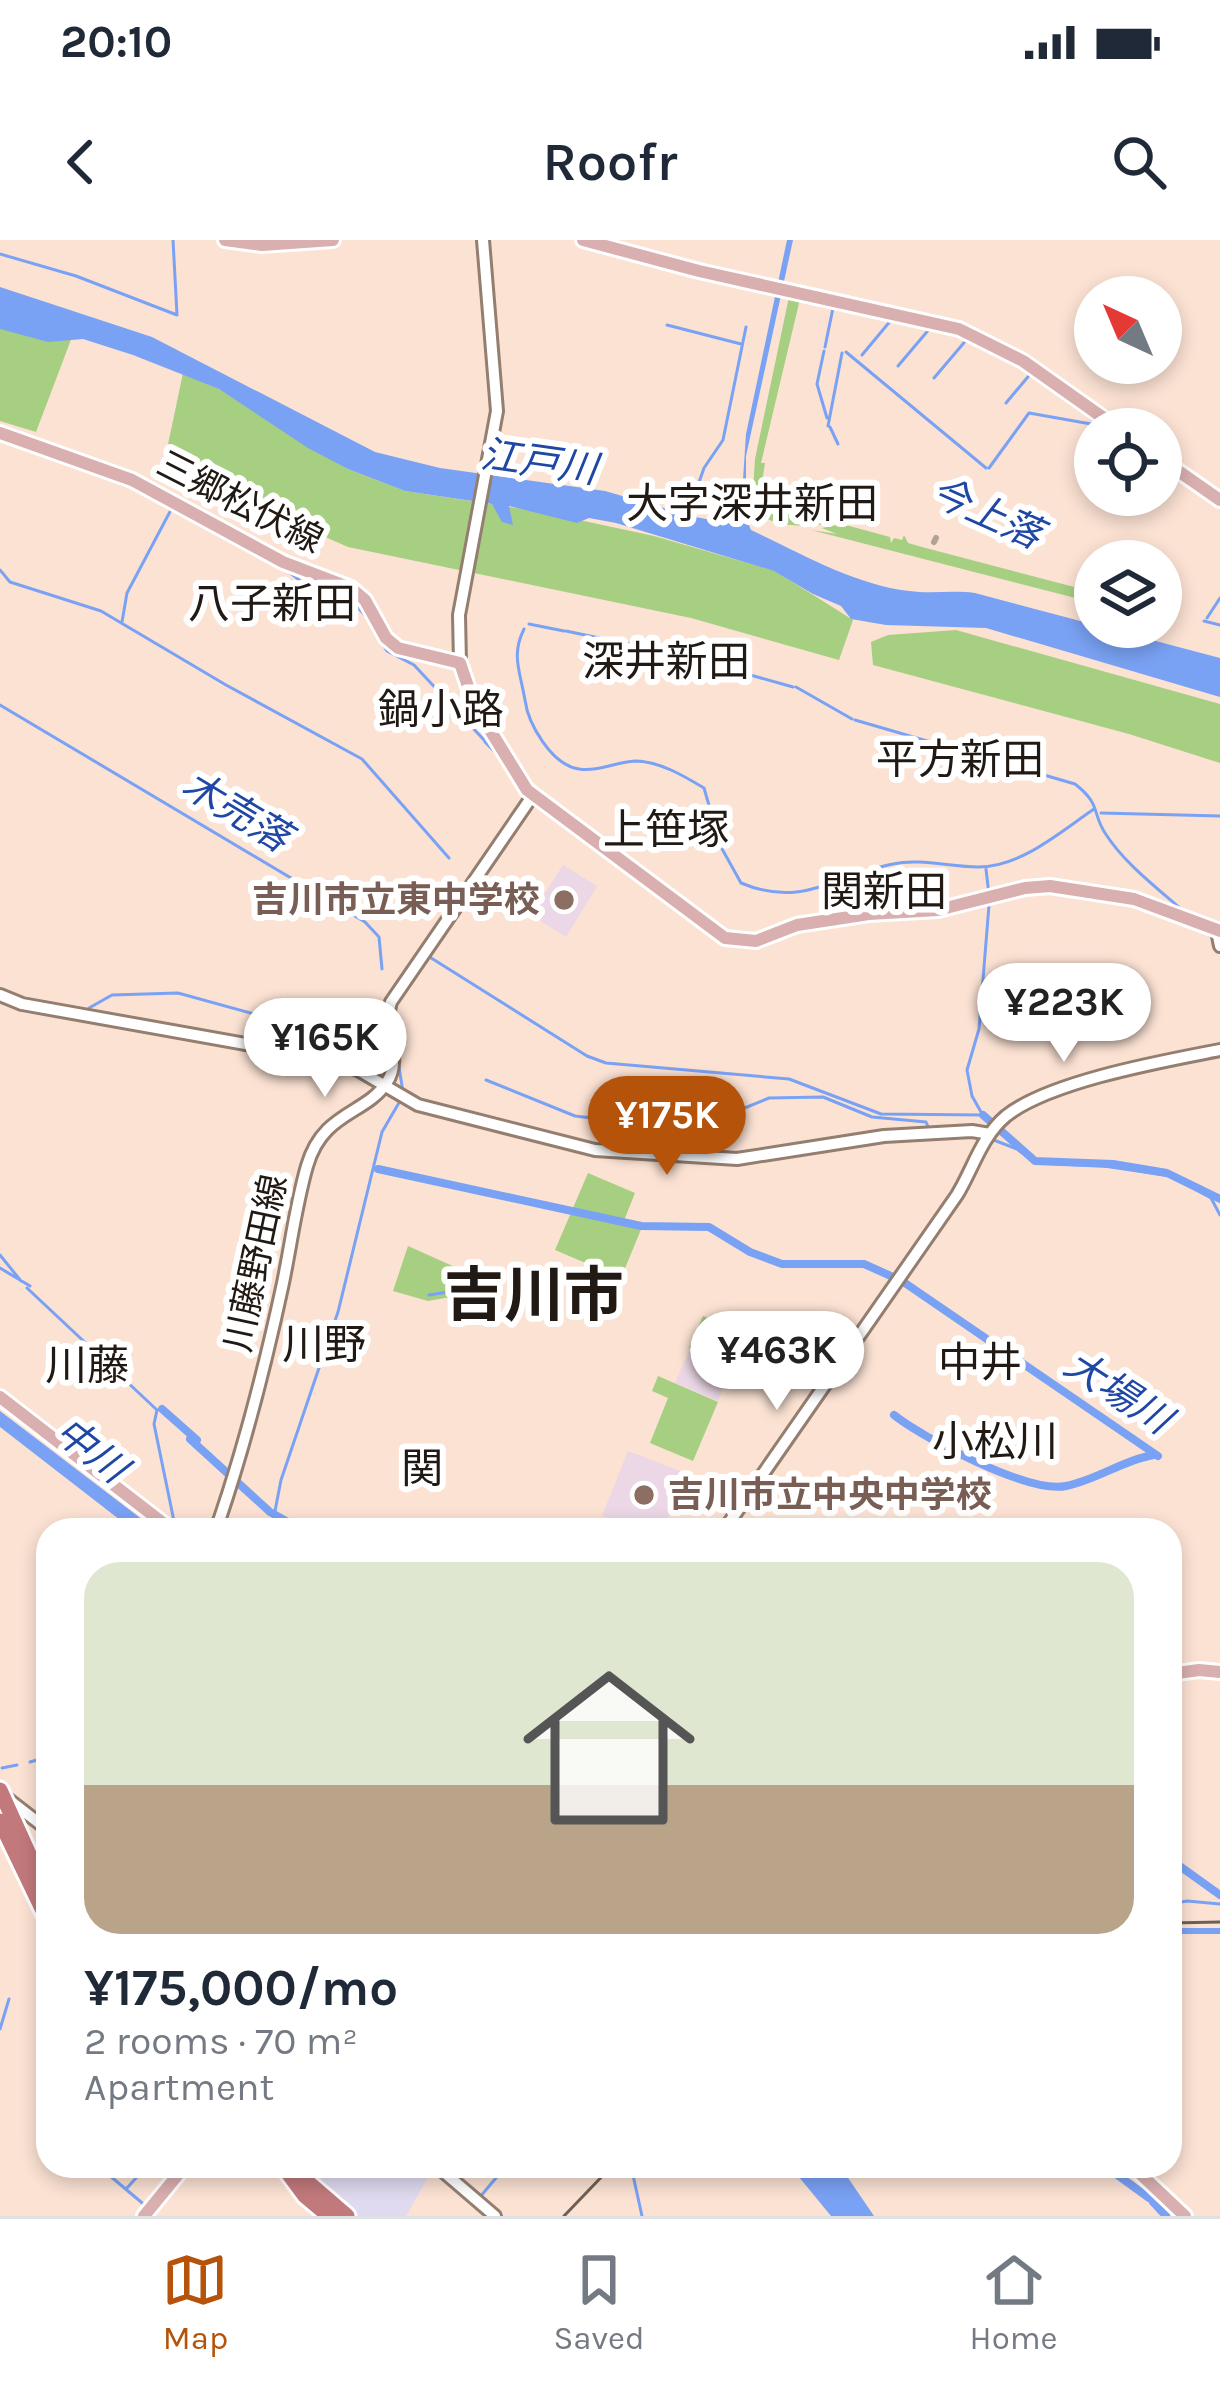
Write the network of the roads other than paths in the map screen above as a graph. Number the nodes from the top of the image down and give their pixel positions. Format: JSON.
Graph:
{"nodes":[{"id":1,"x":225,"y":240,"type":"edge"},
{"id":2,"x":333,"y":240,"type":"edge"},
{"id":3,"x":483,"y":240,"type":"edge"},
{"id":4,"x":583,"y":240,"type":"edge"},
{"id":5,"x":1090,"y":408,"type":"edge"},
{"id":6,"x":0,"y":434,"type":"edge"},
{"id":7,"x":1182,"y":473,"type":"edge"},
{"id":8,"x":1220,"y":500,"type":"edge"},
{"id":9,"x":459,"y":658,"type":"junction"},
{"id":10,"x":533,"y":795,"type":"junction"},
{"id":11,"x":1218,"y":931,"type":"edge"},
{"id":12,"x":1220,"y":946,"type":"edge"},
{"id":13,"x":0,"y":995,"type":"edge"},
{"id":14,"x":1220,"y":1050,"type":"edge"},
{"id":15,"x":377,"y":1082,"type":"junction"},
{"id":16,"x":990,"y":1134,"type":"junction"},
{"id":17,"x":0,"y":1397,"type":"edge"},
{"id":18,"x":156,"y":1518,"type":"edge"},
{"id":19,"x":220,"y":1518,"type":"edge"},
{"id":20,"x":730,"y":1518,"type":"edge"},
{"id":21,"x":1182,"y":1672,"type":"edge"},
{"id":22,"x":1220,"y":1672,"type":"edge"},
{"id":23,"x":5,"y":1797,"type":"edge"},
{"id":24,"x":14,"y":1829,"type":"edge"},
{"id":25,"x":36,"y":1885,"type":"edge"},
{"id":26,"x":177,"y":2178,"type":"edge"},
{"id":27,"x":298,"y":2178,"type":"edge"},
{"id":28,"x":451,"y":2178,"type":"edge"},
{"id":29,"x":1143,"y":2178,"type":"edge"},
{"id":30,"x":338,"y":2213,"type":"edge"},
{"id":31,"x":146,"y":2216,"type":"edge"},
{"id":32,"x":495,"y":2216,"type":"edge"},
{"id":33,"x":1183,"y":2216,"type":"edge"}],
"edges":[{"from":1,"to":2,"type":"main road"},
{"from":3,"to":9,"type":"main road"},
{"from":4,"to":5,"type":"main road"},
{"from":6,"to":9,"type":"main road","name":"三郷松伏線"},
{"from":7,"to":8,"type":"main road"},
{"from":9,"to":10,"type":"main road"},
{"from":10,"to":11,"type":"main road"},
{"from":10,"to":15,"type":"main road"},
{"from":11,"to":12,"type":"main road"},
{"from":13,"to":15,"type":"main road"},
{"from":14,"to":16,"type":"main road"},
{"from":15,"to":16,"type":"main road"},
{"from":15,"to":19,"type":"main road","name":"川藤野田線"},
{"from":16,"to":20,"type":"main road"},
{"from":17,"to":18,"type":"main road"},
{"from":21,"to":22,"type":"main road"},
{"from":23,"to":24,"type":"highway"},
{"from":24,"to":25,"type":"highway"},
{"from":26,"to":31,"type":"main road"},
{"from":27,"to":30,"type":"highway"},
{"from":28,"to":32,"type":"main road"},
{"from":29,"to":33,"type":"main road"}]}
